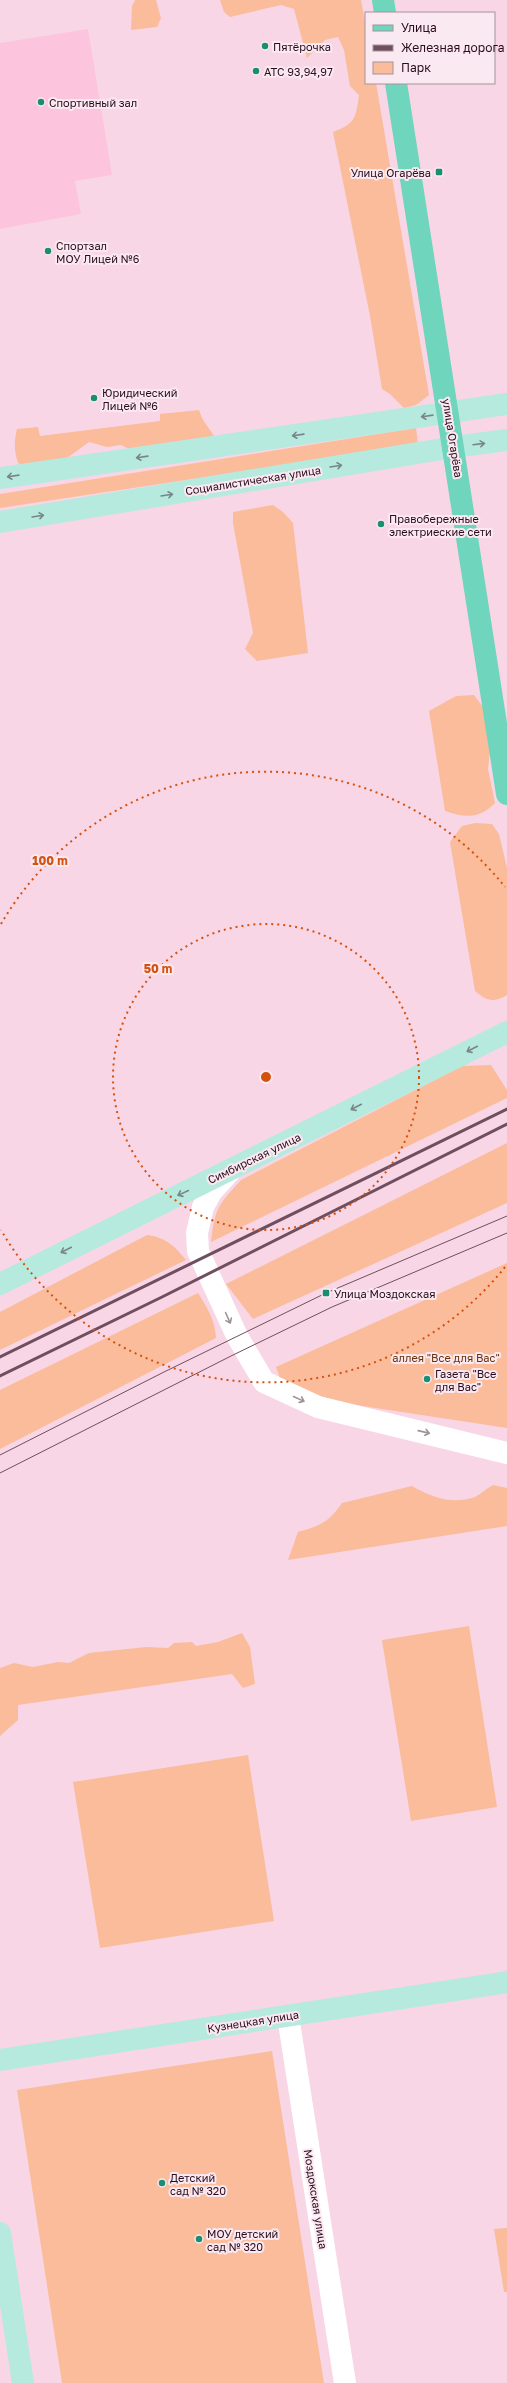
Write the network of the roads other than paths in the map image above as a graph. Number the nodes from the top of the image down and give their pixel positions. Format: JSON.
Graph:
{"nodes":[{"id":1,"x":383,"y":0,"type":"edge"},
{"id":2,"x":385,"y":12,"type":"edge"},
{"id":3,"x":396,"y":84,"type":"edge"},
{"id":4,"x":507,"y":404,"type":"edge"},
{"id":5,"x":449,"y":413,"type":"junction"},
{"id":6,"x":507,"y":440,"type":"edge"},
{"id":7,"x":454,"y":447,"type":"junction"},
{"id":8,"x":0,"y":478,"type":"edge"},
{"id":9,"x":0,"y":522,"type":"edge"},
{"id":10,"x":507,"y":794,"type":"edge"},
{"id":11,"x":507,"y":1032,"type":"edge"},
{"id":12,"x":231,"y":1170,"type":"junction"},
{"id":13,"x":0,"y":1284,"type":"edge"},
{"id":14,"x":507,"y":1452,"type":"edge"},
{"id":15,"x":507,"y":1982,"type":"edge"},
{"id":16,"x":288,"y":2016,"type":"junction"},
{"id":17,"x":0,"y":2060,"type":"edge"},
{"id":18,"x":0,"y":2233,"type":"edge"},
{"id":19,"x":23,"y":2383,"type":"edge"},
{"id":20,"x":345,"y":2383,"type":"edge"}],
"edges":[{"from":1,"to":2,"type":"main road"},
{"from":3,"to":5,"type":"main road","name":"улица Огарёва"},
{"from":4,"to":5,"type":"street"},
{"from":5,"to":7,"type":"main road","name":"улица Огарёва"},
{"from":5,"to":8,"type":"street","one_way":true},
{"from":7,"to":6,"type":"street","name":"Социалистическая улица","one_way":true},
{"from":9,"to":7,"type":"street","name":"Социалистическая улица","one_way":true},
{"from":7,"to":10,"type":"main road","name":"улица Огарёва"},
{"from":11,"to":12,"type":"street","name":"Симбирская улица","one_way":true},
{"from":12,"to":13,"type":"street","name":"Симбирская улица","one_way":true},
{"from":12,"to":14,"type":"street","one_way":true},
{"from":15,"to":16,"type":"street","name":"Кузнецкая улица"},
{"from":16,"to":17,"type":"street","name":"Кузнецкая улица"},
{"from":16,"to":20,"type":"street","name":"Моздокская улица"},
{"from":18,"to":19,"type":"street"}]}
